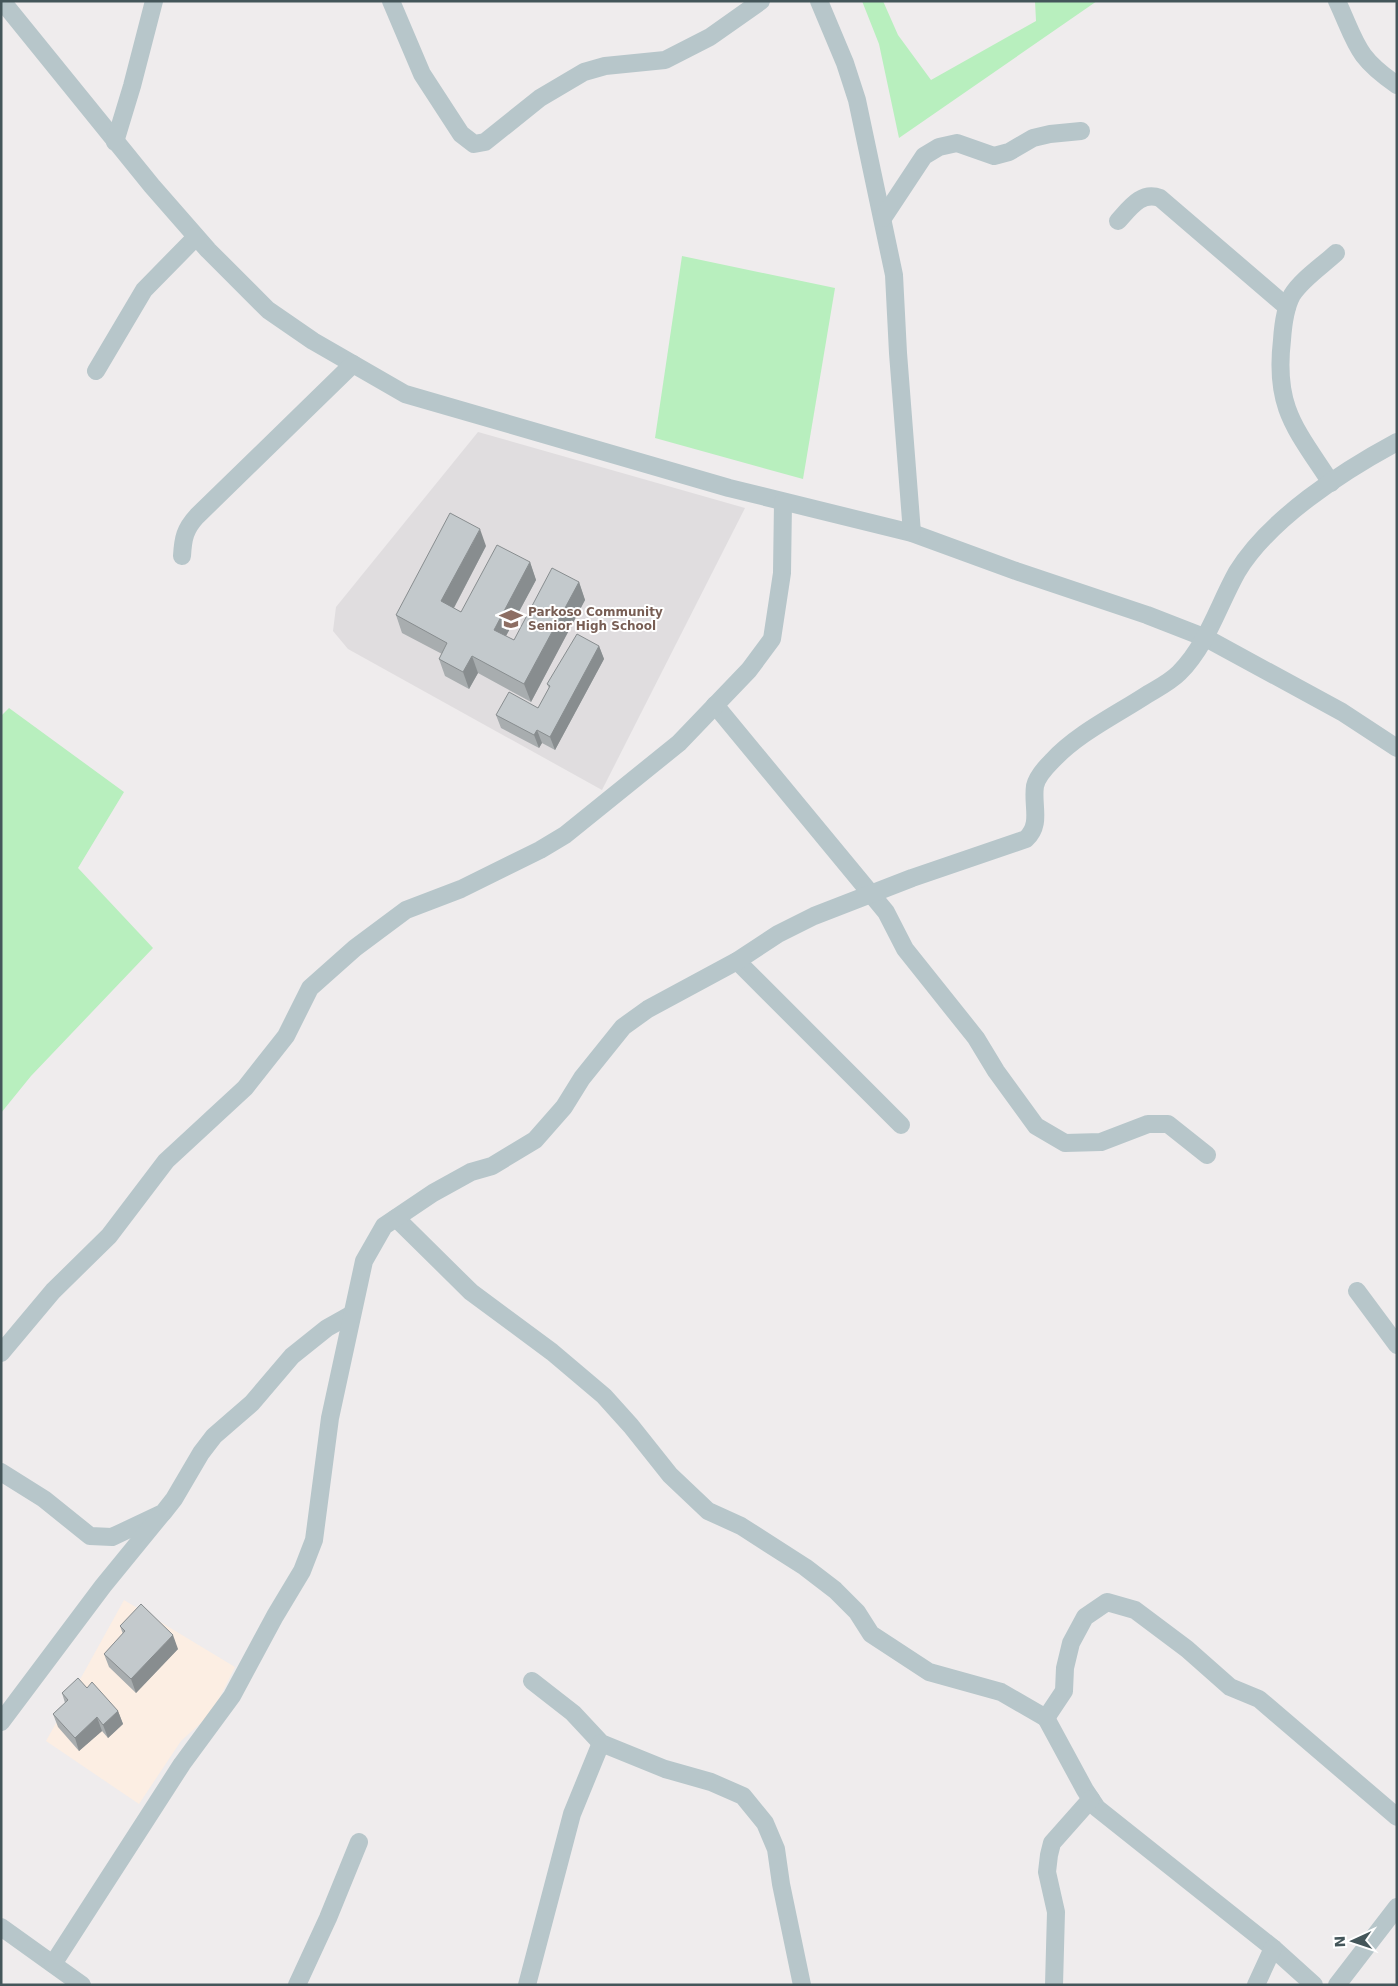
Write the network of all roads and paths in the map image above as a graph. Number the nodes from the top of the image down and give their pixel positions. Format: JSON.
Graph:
{"nodes":[{"id":1,"x":154,"y":1,"type":"edge"},
{"id":2,"x":391,"y":1,"type":"edge"},
{"id":3,"x":761,"y":1,"type":"edge"},
{"id":4,"x":819,"y":1,"type":"edge"},
{"id":5,"x":1337,"y":1,"type":"edge"},
{"id":6,"x":4,"y":11,"type":"edge"},
{"id":7,"x":1397,"y":85,"type":"edge"},
{"id":8,"x":1081,"y":131,"type":"dead end"},
{"id":9,"x":115,"y":142,"type":"junction"},
{"id":10,"x":884,"y":218,"type":"junction"},
{"id":11,"x":1118,"y":220,"type":"dead end"},
{"id":12,"x":196,"y":237,"type":"junction"},
{"id":13,"x":1336,"y":253,"type":"dead end"},
{"id":14,"x":1287,"y":308,"type":"junction"},
{"id":15,"x":353,"y":364,"type":"junction"},
{"id":16,"x":96,"y":371,"type":"dead end"},
{"id":17,"x":1397,"y":442,"type":"edge"},
{"id":18,"x":1331,"y":483,"type":"junction"},
{"id":19,"x":783,"y":502,"type":"junction"},
{"id":20,"x":912,"y":533,"type":"junction"},
{"id":21,"x":182,"y":556,"type":"dead end"},
{"id":22,"x":1206,"y":638,"type":"junction"},
{"id":23,"x":716,"y":705,"type":"junction"},
{"id":24,"x":1397,"y":748,"type":"edge"},
{"id":25,"x":871,"y":892,"type":"junction"},
{"id":26,"x":738,"y":961,"type":"junction"},
{"id":27,"x":901,"y":1125,"type":"dead end"},
{"id":28,"x":1207,"y":1154,"type":"dead end"},
{"id":29,"x":396,"y":1218,"type":"junction"},
{"id":30,"x":1357,"y":1291,"type":"dead end"},
{"id":31,"x":352,"y":1314,"type":"junction"},
{"id":32,"x":1397,"y":1345,"type":"edge"},
{"id":33,"x":1,"y":1353,"type":"edge"},
{"id":34,"x":1,"y":1472,"type":"edge"},
{"id":35,"x":163,"y":1513,"type":"junction"},
{"id":36,"x":532,"y":1681,"type":"dead end"},
{"id":37,"x":1046,"y":1718,"type":"junction"},
{"id":38,"x":1,"y":1722,"type":"edge"},
{"id":39,"x":601,"y":1743,"type":"junction"},
{"id":40,"x":1091,"y":1799,"type":"junction"},
{"id":41,"x":1397,"y":1817,"type":"edge"},
{"id":42,"x":358,"y":1842,"type":"dead end"},
{"id":43,"x":1397,"y":1907,"type":"edge"},
{"id":44,"x":1,"y":1927,"type":"edge"},
{"id":45,"x":1273,"y":1948,"type":"junction"},
{"id":46,"x":53,"y":1964,"type":"junction"},
{"id":47,"x":82,"y":1985,"type":"edge"},
{"id":48,"x":297,"y":1985,"type":"edge"},
{"id":49,"x":527,"y":1985,"type":"edge"},
{"id":50,"x":802,"y":1985,"type":"edge"},
{"id":51,"x":1054,"y":1985,"type":"edge"},
{"id":52,"x":1256,"y":1985,"type":"edge"},
{"id":53,"x":1314,"y":1985,"type":"edge"},
{"id":54,"x":1337,"y":1985,"type":"edge"}],
"edges":[{"from":1,"to":9,"type":"street"},
{"from":2,"to":3,"type":"street"},
{"from":4,"to":10,"type":"street"},
{"from":5,"to":7,"type":"street"},
{"from":6,"to":9,"type":"street"},
{"from":8,"to":10,"type":"street"},
{"from":9,"to":12,"type":"street"},
{"from":10,"to":20,"type":"street"},
{"from":11,"to":14,"type":"street"},
{"from":12,"to":15,"type":"street"},
{"from":12,"to":16,"type":"street"},
{"from":13,"to":14,"type":"street"},
{"from":14,"to":18,"type":"street"},
{"from":15,"to":19,"type":"street"},
{"from":15,"to":21,"type":"street"},
{"from":17,"to":18,"type":"street"},
{"from":18,"to":22,"type":"street"},
{"from":19,"to":20,"type":"street"},
{"from":19,"to":23,"type":"street"},
{"from":20,"to":22,"type":"street"},
{"from":22,"to":24,"type":"street"},
{"from":22,"to":25,"type":"street"},
{"from":23,"to":25,"type":"street"},
{"from":23,"to":33,"type":"street"},
{"from":25,"to":26,"type":"street"},
{"from":25,"to":28,"type":"street"},
{"from":26,"to":27,"type":"street"},
{"from":26,"to":29,"type":"street"},
{"from":29,"to":31,"type":"street"},
{"from":29,"to":37,"type":"street"},
{"from":30,"to":32,"type":"street"},
{"from":31,"to":35,"type":"street"},
{"from":31,"to":46,"type":"street"},
{"from":34,"to":35,"type":"street"},
{"from":35,"to":38,"type":"street"},
{"from":36,"to":39,"type":"street"},
{"from":37,"to":40,"type":"street"},
{"from":37,"to":41,"type":"street"},
{"from":39,"to":49,"type":"street"},
{"from":39,"to":50,"type":"street"},
{"from":40,"to":45,"type":"street"},
{"from":40,"to":51,"type":"street"},
{"from":42,"to":48,"type":"street"},
{"from":43,"to":54,"type":"street"},
{"from":44,"to":46,"type":"street"},
{"from":45,"to":52,"type":"street"},
{"from":45,"to":53,"type":"street"},
{"from":46,"to":47,"type":"street"}]}
